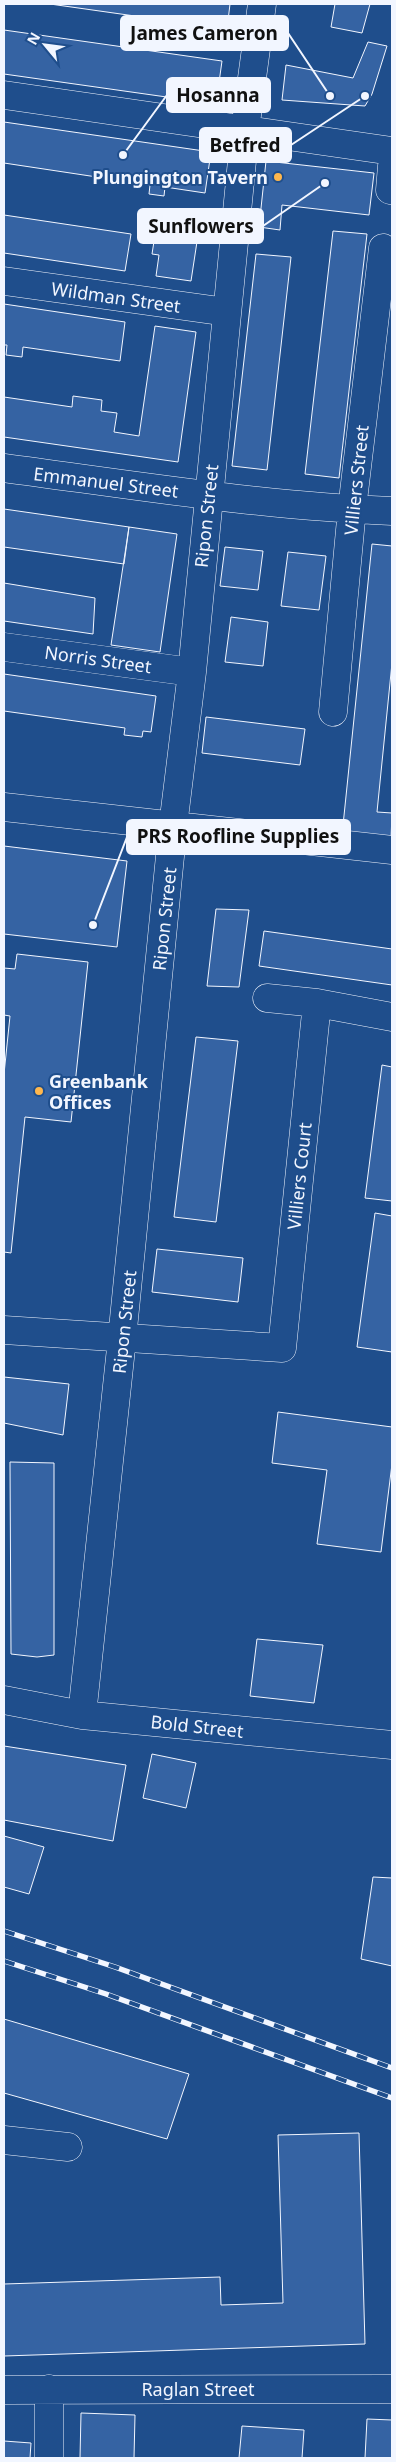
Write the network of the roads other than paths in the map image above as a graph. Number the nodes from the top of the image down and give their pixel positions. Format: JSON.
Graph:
{"nodes":[{"id":1,"x":262,"y":4,"type":"edge"},
{"id":2,"x":4,"y":95,"type":"edge"},
{"id":3,"x":245,"y":130,"type":"junction"},
{"id":4,"x":392,"y":151,"type":"edge"},
{"id":5,"x":383,"y":248,"type":"dead end"},
{"id":6,"x":4,"y":281,"type":"edge"},
{"id":7,"x":228,"y":312,"type":"junction"},
{"id":8,"x":4,"y":468,"type":"edge"},
{"id":9,"x":208,"y":495,"type":"junction"},
{"id":10,"x":352,"y":509,"type":"junction"},
{"id":11,"x":392,"y":511,"type":"edge"},
{"id":12,"x":4,"y":647,"type":"edge"},
{"id":13,"x":192,"y":672,"type":"junction"},
{"id":14,"x":333,"y":712,"type":"dead end"},
{"id":15,"x":4,"y":806,"type":"edge"},
{"id":16,"x":173,"y":826,"type":"junction"},
{"id":17,"x":392,"y":850,"type":"edge"},
{"id":18,"x":267,"y":998,"type":"dead end"},
{"id":19,"x":317,"y":1003,"type":"junction"},
{"id":20,"x":392,"y":1017,"type":"edge"},
{"id":21,"x":4,"y":1330,"type":"edge"},
{"id":22,"x":122,"y":1339,"type":"junction"},
{"id":23,"x":4,"y":1700,"type":"edge"},
{"id":24,"x":82,"y":1714,"type":"junction"},
{"id":25,"x":392,"y":1745,"type":"edge"},
{"id":26,"x":4,"y":2140,"type":"edge"},
{"id":27,"x":68,"y":2147,"type":"dead end"},
{"id":28,"x":49,"y":2389,"type":"junction"},
{"id":29,"x":4,"y":2390,"type":"edge"},
{"id":30,"x":392,"y":2390,"type":"edge"},
{"id":31,"x":49,"y":2458,"type":"edge"}],
"edges":[{"from":1,"to":3,"type":"street","name":"Ripon Street"},
{"from":2,"to":3,"type":"street"},
{"from":3,"to":4,"type":"street"},
{"from":3,"to":7,"type":"street","name":"Ripon Street"},
{"from":5,"to":10,"type":"street","name":"Villiers Street"},
{"from":6,"to":7,"type":"street","name":"Wildman Street"},
{"from":7,"to":9,"type":"street","name":"Ripon Street"},
{"from":8,"to":9,"type":"street","name":"Emmanuel Street"},
{"from":9,"to":10,"type":"street","name":"Emmanuel Street"},
{"from":9,"to":13,"type":"street","name":"Ripon Street"},
{"from":10,"to":11,"type":"street","name":"Emmanuel Street"},
{"from":10,"to":14,"type":"street","name":"Villiers Street"},
{"from":12,"to":13,"type":"street","name":"Norris Street"},
{"from":13,"to":16,"type":"street","name":"Ripon Street"},
{"from":15,"to":16,"type":"street"},
{"from":16,"to":17,"type":"street"},
{"from":16,"to":22,"type":"street","name":"Ripon Street"},
{"from":18,"to":19,"type":"street"},
{"from":19,"to":20,"type":"street"},
{"from":19,"to":22,"type":"street","name":"Villiers Court"},
{"from":21,"to":22,"type":"street"},
{"from":22,"to":24,"type":"street","name":"Ripon Street"},
{"from":23,"to":24,"type":"street","name":"Bold Street"},
{"from":24,"to":25,"type":"street","name":"Bold Street"},
{"from":26,"to":27,"type":"street"},
{"from":28,"to":29,"type":"street","name":"Raglan Street"},
{"from":28,"to":30,"type":"street","name":"Raglan Street"},
{"from":28,"to":31,"type":"street"}]}
